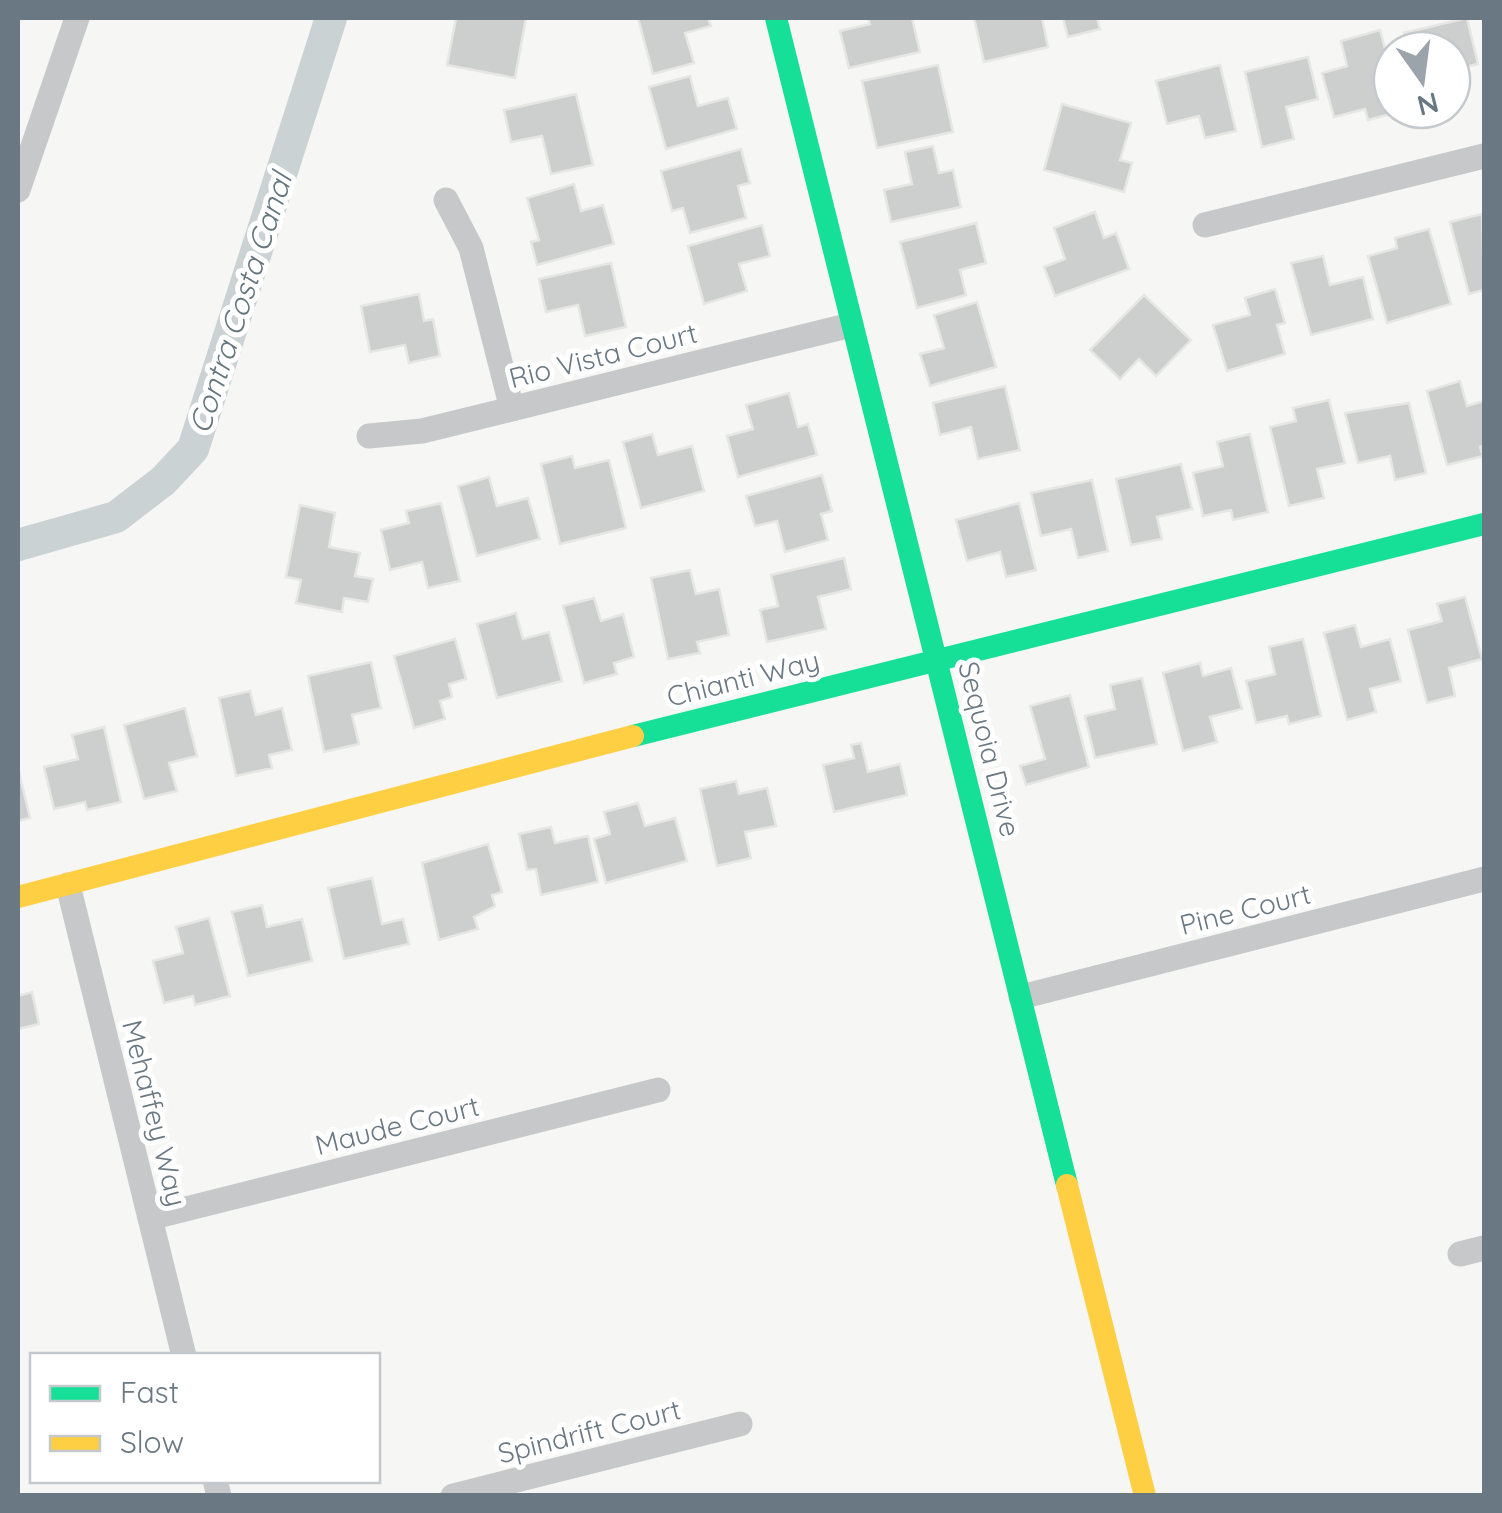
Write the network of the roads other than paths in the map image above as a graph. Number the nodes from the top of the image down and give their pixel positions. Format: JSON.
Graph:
{"nodes":[{"id":1,"x":77,"y":18,"type":"edge"},
{"id":2,"x":776,"y":18,"type":"edge"},
{"id":3,"x":1484,"y":156,"type":"edge"},
{"id":4,"x":18,"y":190,"type":"edge"},
{"id":5,"x":446,"y":200,"type":"dead end"},
{"id":6,"x":1206,"y":225,"type":"dead end"},
{"id":7,"x":851,"y":325,"type":"junction"},
{"id":8,"x":512,"y":409,"type":"junction"},
{"id":9,"x":369,"y":436,"type":"dead end"},
{"id":10,"x":1484,"y":524,"type":"edge"},
{"id":11,"x":936,"y":660,"type":"junction"},
{"id":12,"x":1484,"y":879,"type":"edge"},
{"id":13,"x":68,"y":884,"type":"junction"},
{"id":14,"x":18,"y":897,"type":"edge"},
{"id":15,"x":1020,"y":996,"type":"junction"},
{"id":16,"x":658,"y":1090,"type":"dead end"},
{"id":17,"x":150,"y":1218,"type":"junction"},
{"id":18,"x":183,"y":1353,"type":"edge"},
{"id":19,"x":740,"y":1424,"type":"dead end"},
{"id":20,"x":454,"y":1496,"type":"edge"},
{"id":21,"x":1145,"y":1496,"type":"edge"}],
"edges":[{"from":1,"to":4,"type":"street"},
{"from":2,"to":7,"type":"street","name":"Sequoia Drive"},
{"from":3,"to":6,"type":"street"},
{"from":5,"to":8,"type":"street"},
{"from":7,"to":8,"type":"street","name":"Rio Vista Court"},
{"from":7,"to":11,"type":"street","name":"Sequoia Drive"},
{"from":8,"to":9,"type":"street","name":"Rio Vista Court"},
{"from":10,"to":11,"type":"street","name":"Chianti Way"},
{"from":11,"to":13,"type":"street","name":"Chianti Way"},
{"from":11,"to":15,"type":"street","name":"Sequoia Drive"},
{"from":12,"to":15,"type":"street","name":"Pine Court"},
{"from":13,"to":14,"type":"street","name":"Chianti Way"},
{"from":13,"to":17,"type":"street","name":"Mehaffey Way"},
{"from":15,"to":21,"type":"street","name":"Sequoia Drive"},
{"from":16,"to":17,"type":"street","name":"Maude Court"},
{"from":17,"to":18,"type":"street","name":"Mehaffey Way"},
{"from":19,"to":20,"type":"street","name":"Spindrift Court"}]}
